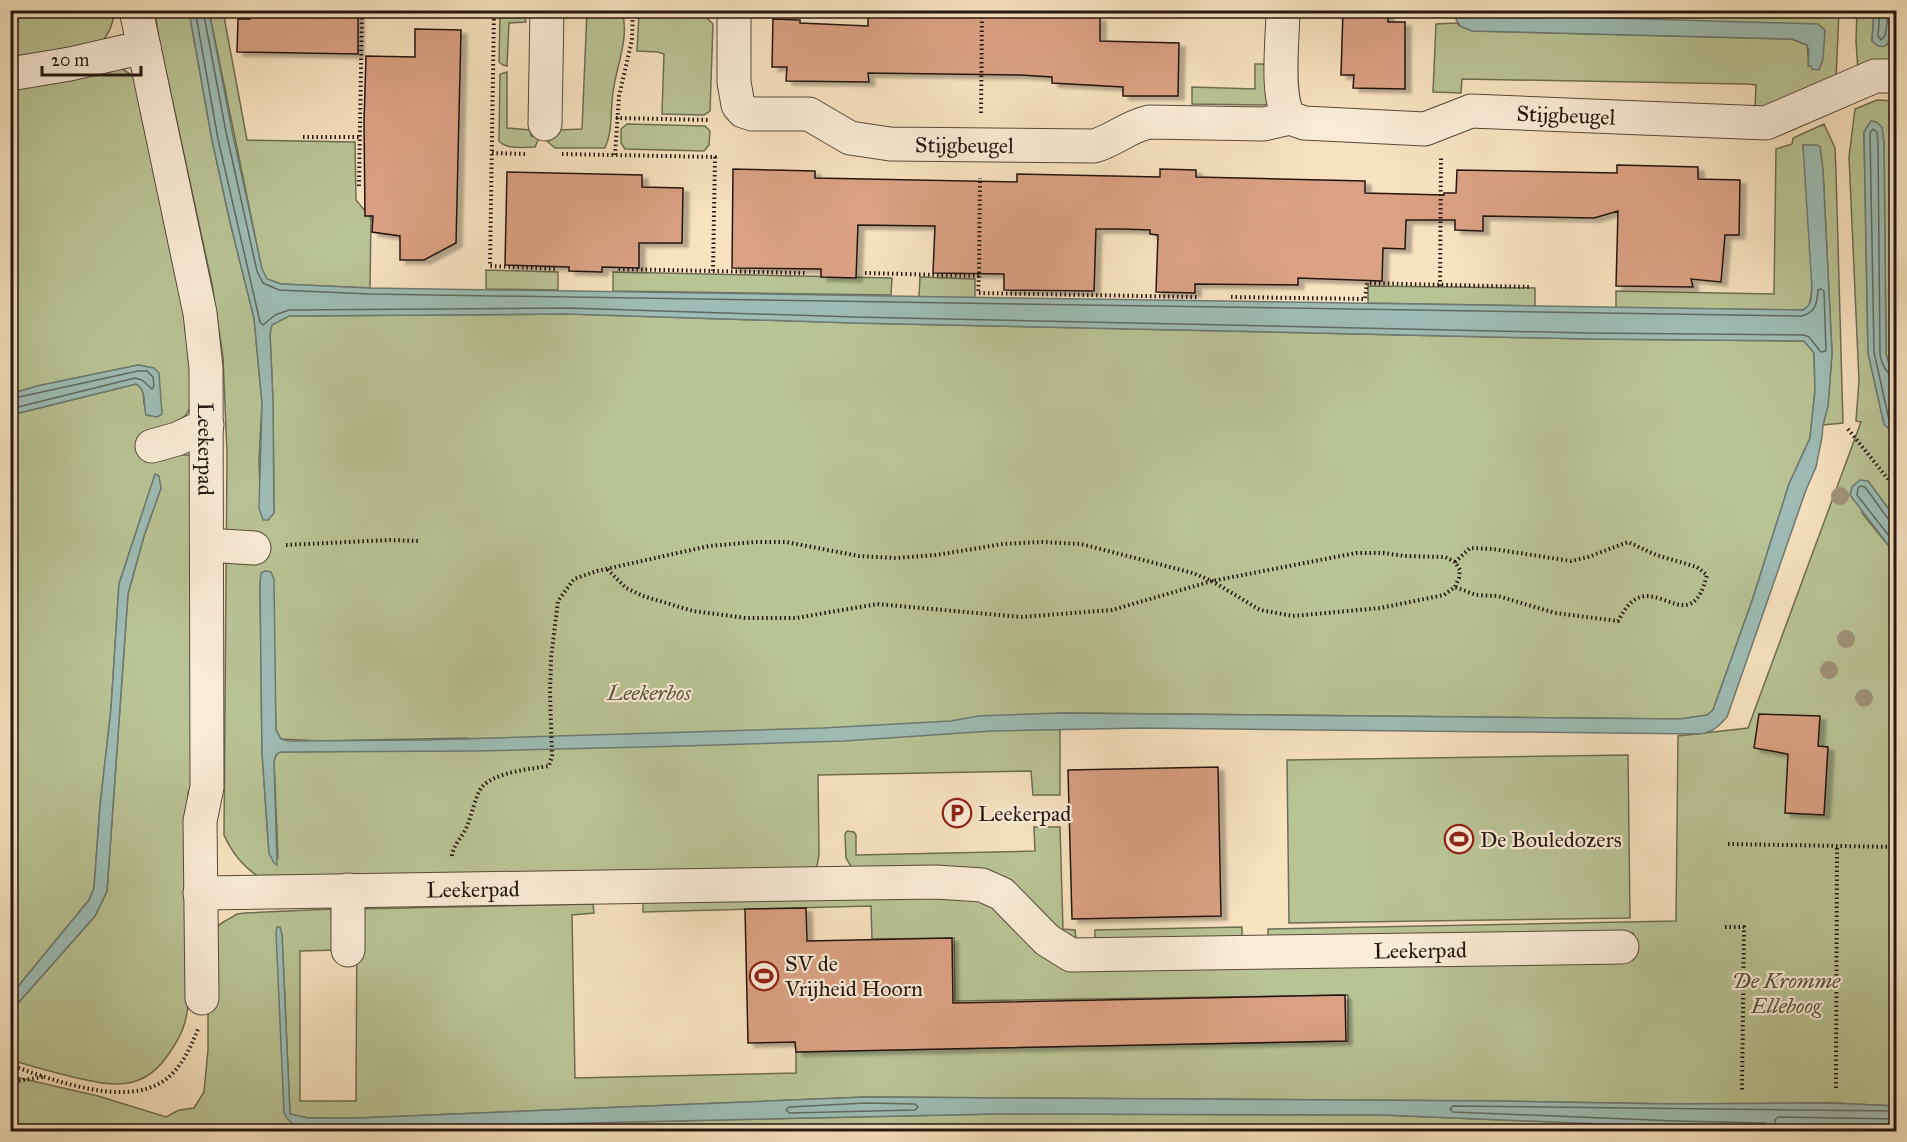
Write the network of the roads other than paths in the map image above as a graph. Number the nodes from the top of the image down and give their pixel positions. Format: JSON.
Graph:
{"nodes":[{"id":1,"x":136,"y":10,"type":"edge"},
{"id":2,"x":547,"y":10,"type":"edge"},
{"id":3,"x":734,"y":10,"type":"edge"},
{"id":4,"x":1283,"y":10,"type":"edge"},
{"id":5,"x":144,"y":47,"type":"junction"},
{"id":6,"x":10,"y":74,"type":"edge"},
{"id":7,"x":1896,"y":76,"type":"edge"},
{"id":8,"x":1290,"y":118,"type":"junction"},
{"id":9,"x":540,"y":139,"type":"road end"},
{"id":10,"x":207,"y":425,"type":"junction"},
{"id":11,"x":152,"y":446,"type":"dead end"},
{"id":12,"x":207,"y":545,"type":"junction"},
{"id":13,"x":254,"y":548,"type":"road end"},
{"id":14,"x":348,"y":890,"type":"junction"},
{"id":15,"x":200,"y":892,"type":"junction"},
{"id":16,"x":1622,"y":947,"type":"dead end"},
{"id":17,"x":348,"y":950,"type":"dead end"},
{"id":18,"x":202,"y":998,"type":"road end"}],
"edges":[{"from":1,"to":5,"type":"street","name":"Leekerpad"},
{"from":2,"to":9,"type":"street"},
{"from":3,"to":8,"type":"street","name":"Stijgbeugel"},
{"from":4,"to":8,"type":"street"},
{"from":5,"to":6,"type":"street"},
{"from":5,"to":10,"type":"street","name":"Leekerpad"},
{"from":7,"to":8,"type":"street","name":"Stijgbeugel"},
{"from":10,"to":11,"type":"street"},
{"from":10,"to":12,"type":"street","name":"Leekerpad"},
{"from":12,"to":13,"type":"street"},
{"from":12,"to":15,"type":"street","name":"Leekerpad"},
{"from":14,"to":15,"type":"street","name":"Leekerpad"},
{"from":14,"to":16,"type":"street","name":"Leekerpad"},
{"from":14,"to":17,"type":"street"},
{"from":15,"to":18,"type":"street","name":"Leekerpad"}]}
